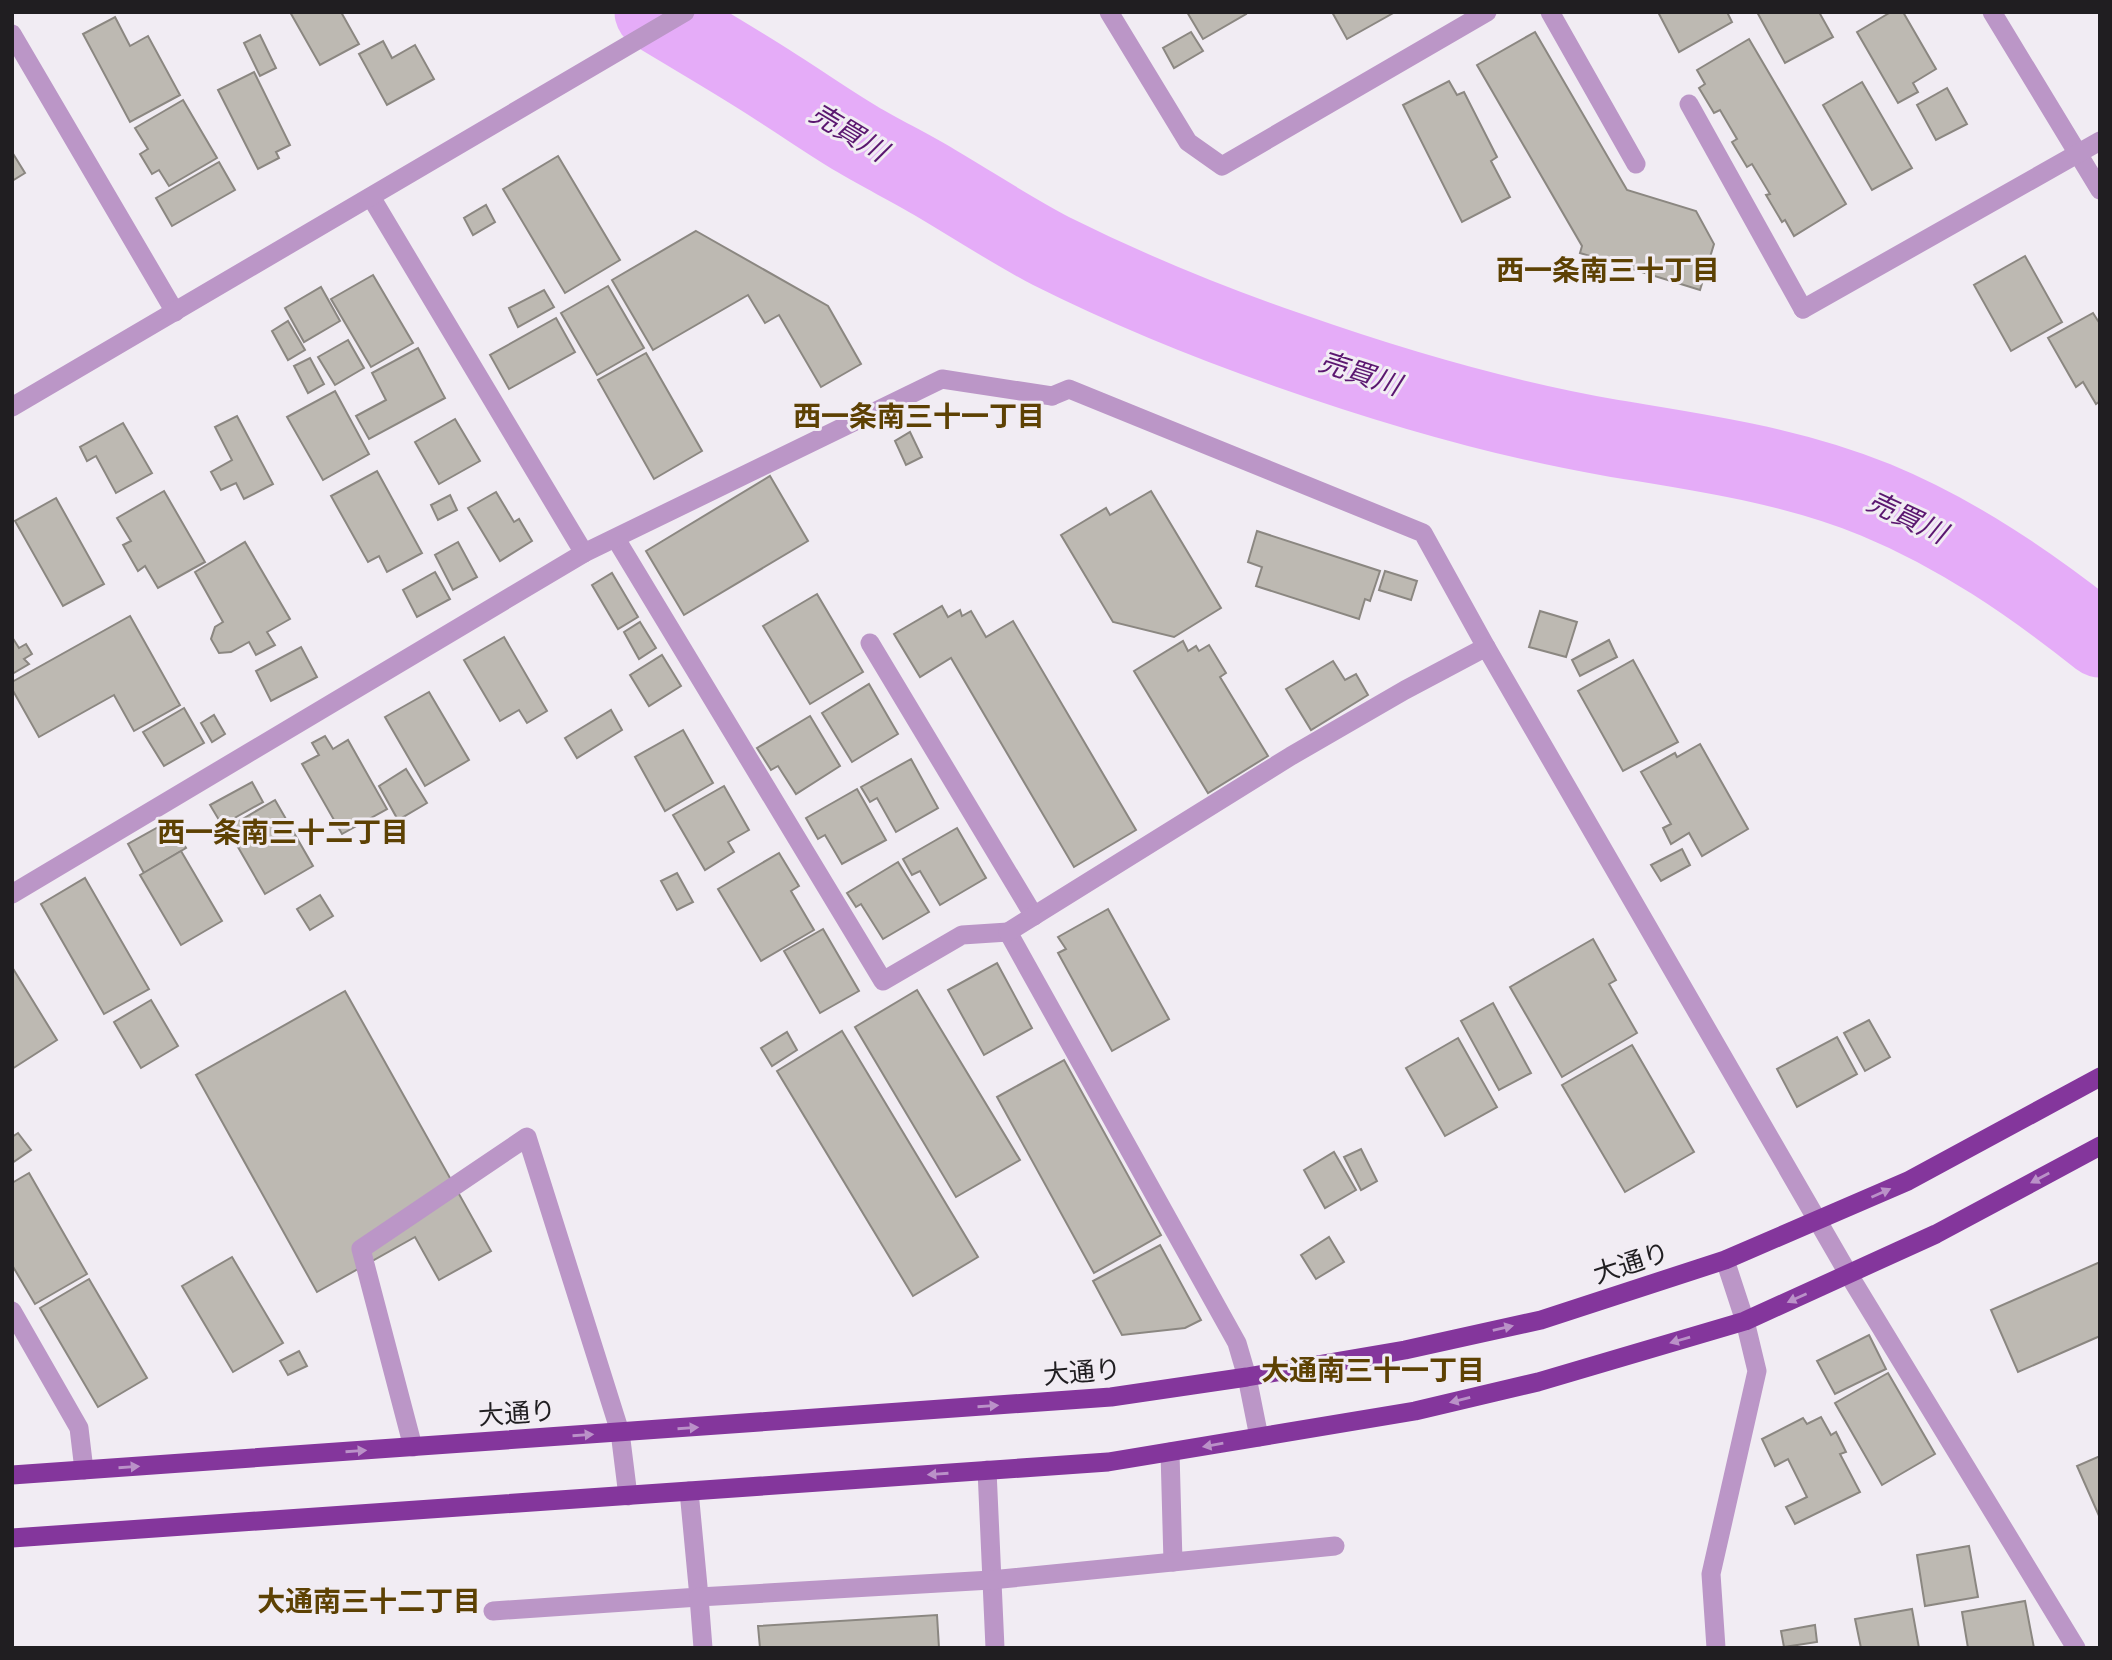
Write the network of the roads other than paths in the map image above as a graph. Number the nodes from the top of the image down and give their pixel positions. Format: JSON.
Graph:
{"nodes":[{"id":1,"x":685,"y":12,"type":"edge"},
{"id":2,"x":1109,"y":12,"type":"edge"},
{"id":3,"x":1488,"y":12,"type":"edge"},
{"id":4,"x":1550,"y":12,"type":"edge"},
{"id":5,"x":1992,"y":12,"type":"edge"},
{"id":6,"x":12,"y":34,"type":"edge"},
{"id":7,"x":1689,"y":104,"type":"dead end"},
{"id":8,"x":2100,"y":141,"type":"edge"},
{"id":9,"x":2078,"y":153,"type":"junction"},
{"id":10,"x":1636,"y":164,"type":"dead end"},
{"id":11,"x":2100,"y":190,"type":"edge"},
{"id":12,"x":372,"y":197,"type":"junction"},
{"id":13,"x":175,"y":313,"type":"junction"},
{"id":14,"x":12,"y":407,"type":"edge"},
{"id":15,"x":616,"y":539,"type":"junction"},
{"id":16,"x":584,"y":553,"type":"junction"},
{"id":17,"x":870,"y":643,"type":"dead end"},
{"id":18,"x":1486,"y":647,"type":"junction"},
{"id":19,"x":12,"y":894,"type":"edge"},
{"id":20,"x":1034,"y":916,"type":"junction"},
{"id":21,"x":1008,"y":932,"type":"junction"},
{"id":22,"x":2100,"y":1077,"type":"edge"},
{"id":23,"x":2100,"y":1146,"type":"edge"},
{"id":24,"x":1818,"y":1221,"type":"junction"},
{"id":25,"x":1725,"y":1260,"type":"junction"},
{"id":26,"x":1849,"y":1275,"type":"junction"},
{"id":27,"x":12,"y":1311,"type":"edge"},
{"id":28,"x":1745,"y":1321,"type":"junction"},
{"id":29,"x":1247,"y":1377,"type":"junction"},
{"id":30,"x":620,"y":1432,"type":"junction"},
{"id":31,"x":1259,"y":1437,"type":"junction"},
{"id":32,"x":413,"y":1447,"type":"junction"},
{"id":33,"x":1170,"y":1452,"type":"junction"},
{"id":34,"x":84,"y":1470,"type":"junction"},
{"id":35,"x":987,"y":1470,"type":"junction"},
{"id":36,"x":12,"y":1475,"type":"edge"},
{"id":37,"x":689,"y":1492,"type":"junction"},
{"id":38,"x":628,"y":1496,"type":"junction"},
{"id":39,"x":12,"y":1538,"type":"edge"},
{"id":40,"x":1335,"y":1546,"type":"dead end"},
{"id":41,"x":1173,"y":1562,"type":"junction"},
{"id":42,"x":991,"y":1580,"type":"junction"},
{"id":43,"x":699,"y":1597,"type":"junction"},
{"id":44,"x":493,"y":1611,"type":"dead end"},
{"id":45,"x":703,"y":1648,"type":"edge"},
{"id":46,"x":995,"y":1648,"type":"edge"},
{"id":47,"x":1716,"y":1648,"type":"edge"},
{"id":48,"x":2076,"y":1648,"type":"edge"}],
"edges":[{"from":1,"to":12,"type":"street"},
{"from":2,"to":3,"type":"street"},
{"from":4,"to":10,"type":"street"},
{"from":5,"to":9,"type":"street"},
{"from":6,"to":13,"type":"street"},
{"from":7,"to":9,"type":"street"},
{"from":8,"to":9,"type":"street"},
{"from":9,"to":11,"type":"street"},
{"from":12,"to":13,"type":"street"},
{"from":12,"to":16,"type":"street"},
{"from":13,"to":14,"type":"street"},
{"from":15,"to":16,"type":"street"},
{"from":15,"to":18,"type":"street"},
{"from":15,"to":21,"type":"street"},
{"from":16,"to":19,"type":"street"},
{"from":17,"to":20,"type":"street"},
{"from":18,"to":20,"type":"street"},
{"from":18,"to":24,"type":"street"},
{"from":20,"to":21,"type":"street"},
{"from":21,"to":29,"type":"street"},
{"from":24,"to":22,"type":"highway","name":"大通り","one_way":true},
{"from":23,"to":26,"type":"highway","one_way":true},
{"from":24,"to":25,"type":"highway","name":"大通り"},
{"from":24,"to":26,"type":"street"},
{"from":25,"to":28,"type":"street"},
{"from":29,"to":25,"type":"highway","name":"大通り","one_way":true},
{"from":26,"to":28,"type":"highway","one_way":true},
{"from":26,"to":48,"type":"street"},
{"from":27,"to":34,"type":"street"},
{"from":28,"to":31,"type":"highway","one_way":true},
{"from":28,"to":47,"type":"street"},
{"from":30,"to":29,"type":"highway","name":"大通り","one_way":true},
{"from":29,"to":31,"type":"street"},
{"from":32,"to":30,"type":"highway","name":"大通り","one_way":true},
{"from":30,"to":32,"type":"street"},
{"from":30,"to":38,"type":"street"},
{"from":31,"to":33,"type":"highway","one_way":true},
{"from":34,"to":32,"type":"highway","name":"大通り","one_way":true},
{"from":33,"to":35,"type":"highway"},
{"from":33,"to":41,"type":"street"},
{"from":34,"to":36,"type":"highway","name":"大通り"},
{"from":35,"to":37,"type":"highway","one_way":true},
{"from":35,"to":42,"type":"street"},
{"from":37,"to":38,"type":"highway"},
{"from":37,"to":43,"type":"street"},
{"from":38,"to":39,"type":"highway"},
{"from":40,"to":41,"type":"street"},
{"from":41,"to":42,"type":"street"},
{"from":42,"to":43,"type":"street"},
{"from":42,"to":46,"type":"street"},
{"from":43,"to":44,"type":"street"},
{"from":43,"to":45,"type":"street"}]}
